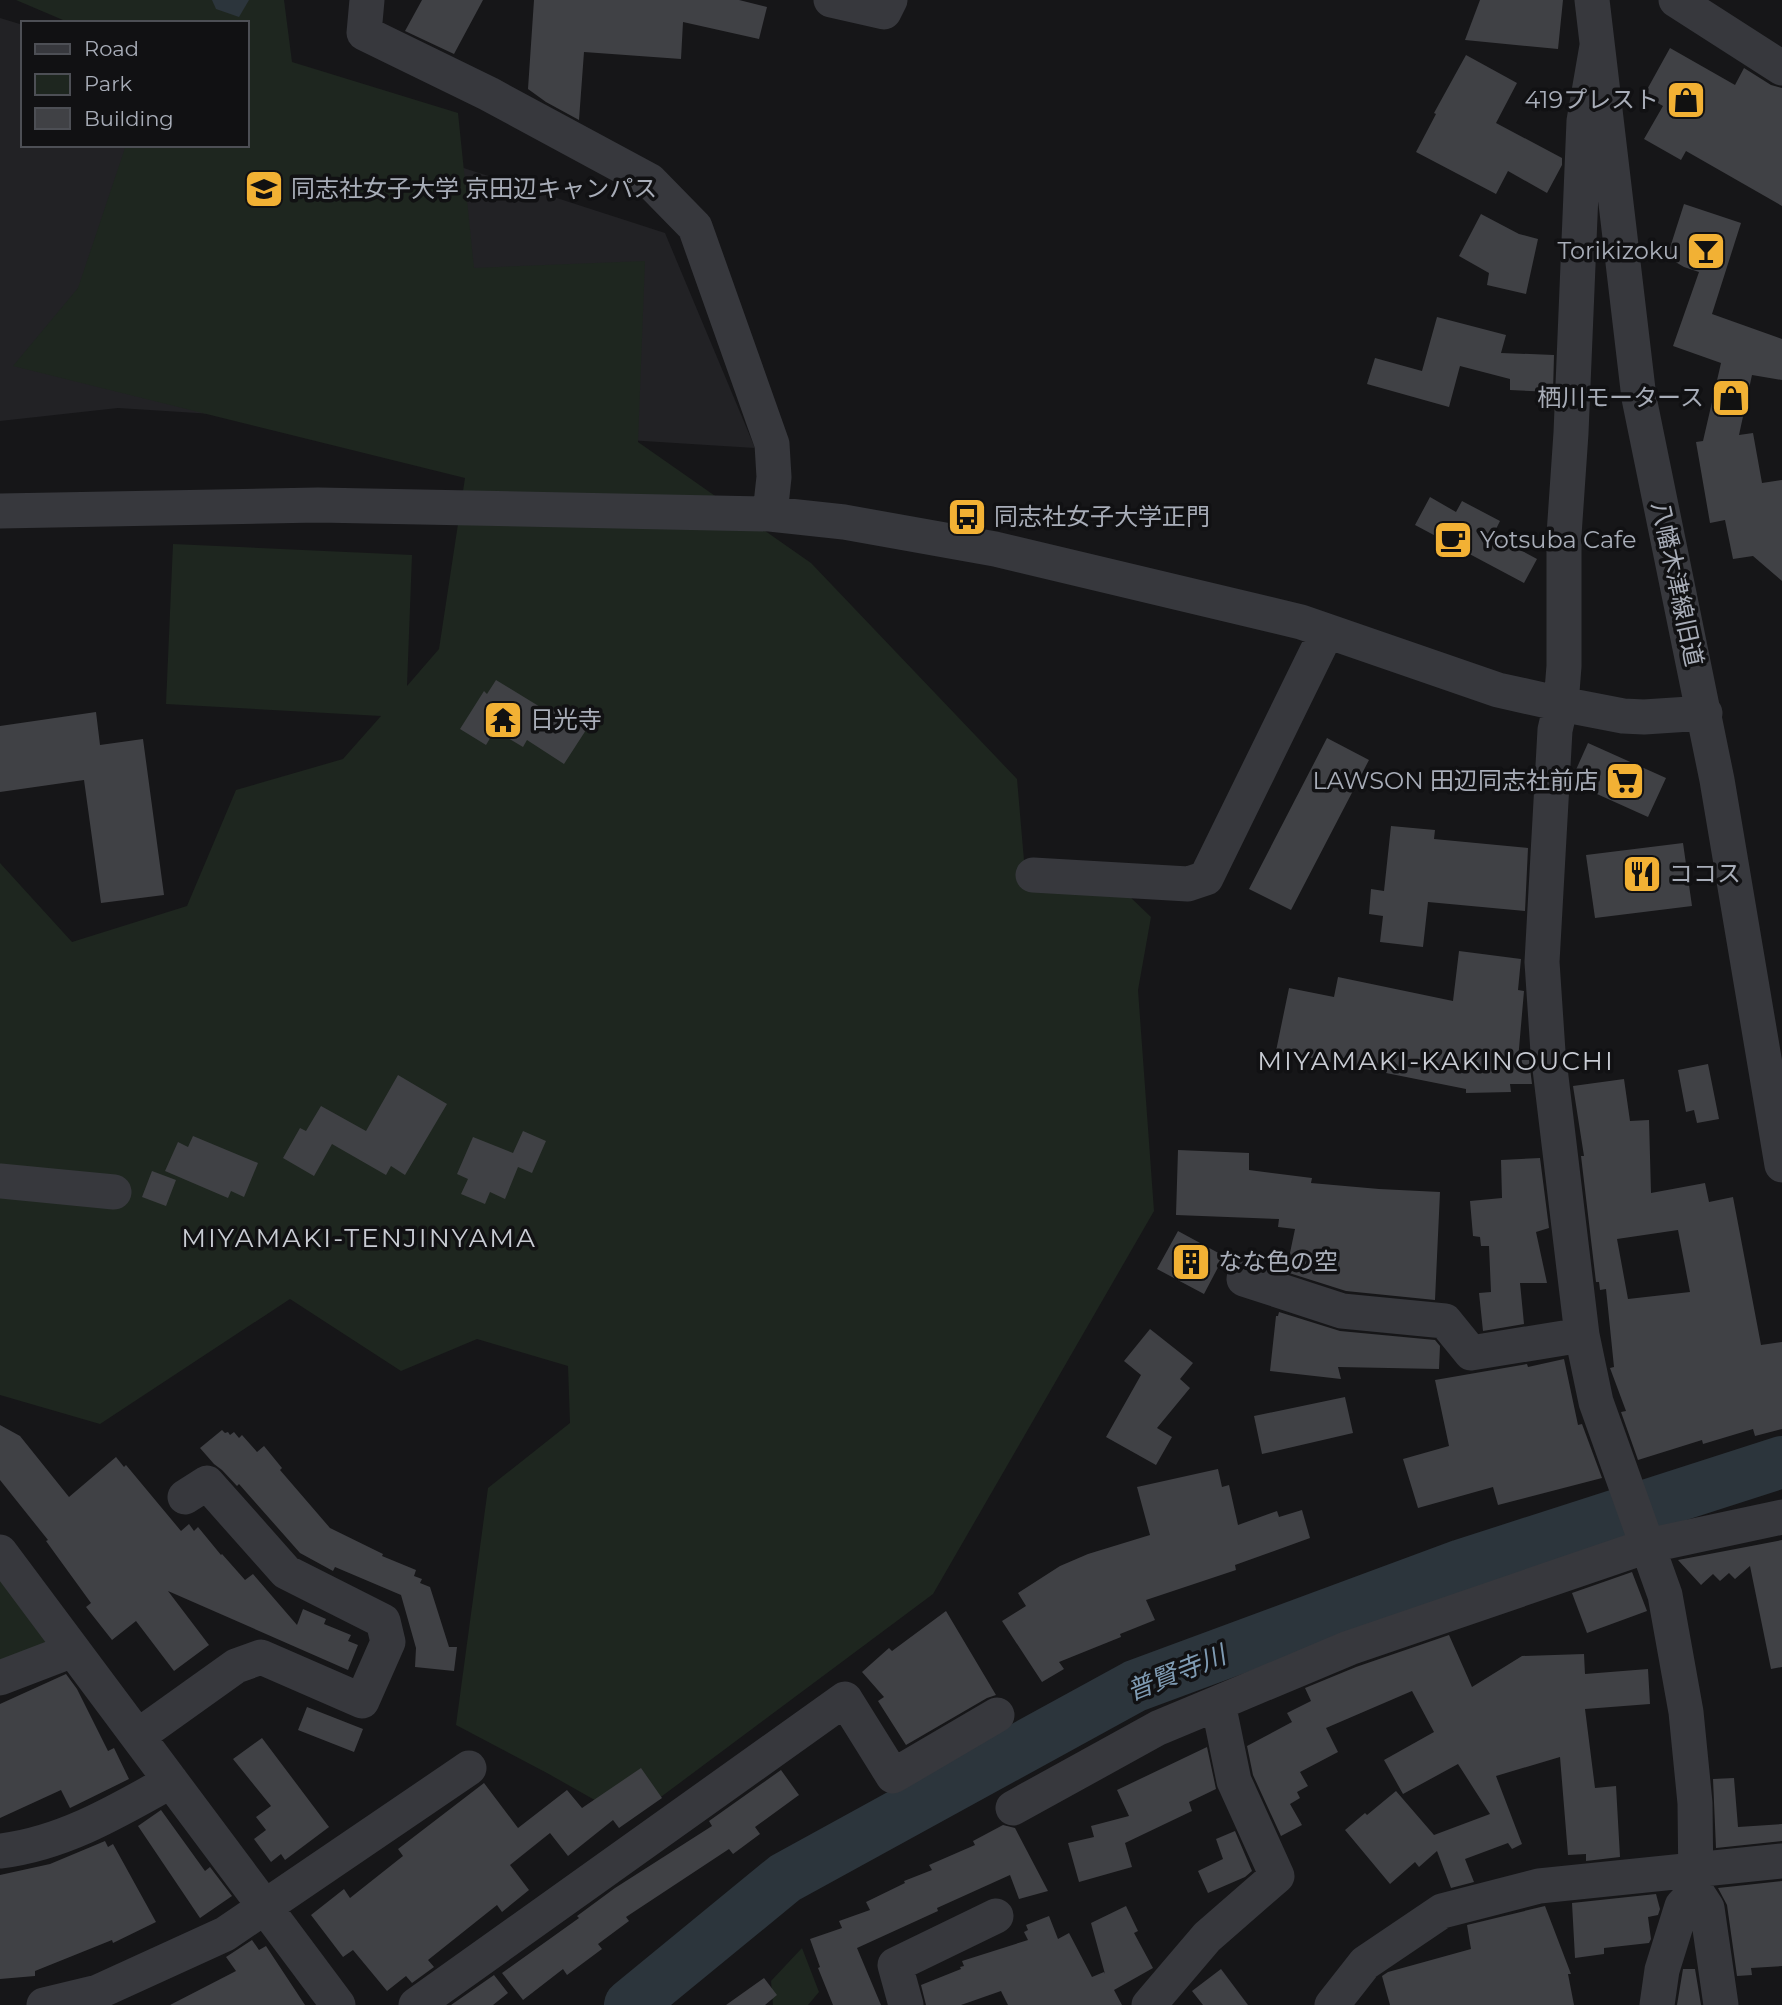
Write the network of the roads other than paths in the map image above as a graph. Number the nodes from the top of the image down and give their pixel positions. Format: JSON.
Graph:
{"nodes":[{"id":1,"x":367,"y":0,"type":"edge"},
{"id":2,"x":831,"y":0,"type":"edge"},
{"id":3,"x":890,"y":0,"type":"edge"},
{"id":4,"x":1592,"y":0,"type":"edge"},
{"id":5,"x":1676,"y":0,"type":"edge"},
{"id":6,"x":1597,"y":46,"type":"junction"},
{"id":7,"x":1782,"y":68,"type":"edge"},
{"id":8,"x":0,"y":511,"type":"edge"},
{"id":9,"x":770,"y":514,"type":"junction"},
{"id":10,"x":1327,"y":631,"type":"junction"},
{"id":11,"x":1561,"y":704,"type":"junction"},
{"id":12,"x":1705,"y":713,"type":"junction"},
{"id":13,"x":1032,"y":875,"type":"dead end"},
{"id":14,"x":1782,"y":1165,"type":"edge"},
{"id":15,"x":0,"y":1181,"type":"edge"},
{"id":16,"x":114,"y":1192,"type":"dead end"},
{"id":17,"x":1244,"y":1279,"type":"dead end"},
{"id":18,"x":1582,"y":1335,"type":"junction"},
{"id":19,"x":185,"y":1497,"type":"dead end"},
{"id":20,"x":1782,"y":1517,"type":"edge"},
{"id":21,"x":1646,"y":1542,"type":"junction"},
{"id":22,"x":0,"y":1552,"type":"edge"},
{"id":23,"x":73,"y":1650,"type":"junction"},
{"id":24,"x":0,"y":1678,"type":"edge"},
{"id":25,"x":1218,"y":1703,"type":"junction"},
{"id":26,"x":997,"y":1715,"type":"dead end"},
{"id":27,"x":138,"y":1736,"type":"junction"},
{"id":28,"x":469,"y":1768,"type":"dead end"},
{"id":29,"x":171,"y":1781,"type":"junction"},
{"id":30,"x":1013,"y":1808,"type":"dead end"},
{"id":31,"x":0,"y":1852,"type":"edge"},
{"id":32,"x":1782,"y":1861,"type":"edge"},
{"id":33,"x":1695,"y":1880,"type":"junction"},
{"id":34,"x":266,"y":1908,"type":"junction"},
{"id":35,"x":996,"y":1916,"type":"dead end"},
{"id":36,"x":44,"y":2005,"type":"edge"},
{"id":37,"x":338,"y":2005,"type":"edge"},
{"id":38,"x":416,"y":2005,"type":"edge"},
{"id":39,"x":906,"y":2005,"type":"edge"},
{"id":40,"x":1149,"y":2005,"type":"edge"},
{"id":41,"x":1332,"y":2005,"type":"edge"},
{"id":42,"x":1657,"y":2005,"type":"edge"},
{"id":43,"x":1721,"y":2005,"type":"edge"}],
"edges":[{"from":1,"to":9,"type":"street"},
{"from":2,"to":3,"type":"street"},
{"from":4,"to":6,"type":"street","name":"八幡木津線旧道"},
{"from":5,"to":7,"type":"street"},
{"from":6,"to":11,"type":"street"},
{"from":6,"to":12,"type":"street","name":"八幡木津線旧道"},
{"from":8,"to":9,"type":"street"},
{"from":9,"to":10,"type":"street"},
{"from":10,"to":11,"type":"street"},
{"from":10,"to":13,"type":"street"},
{"from":11,"to":12,"type":"street"},
{"from":11,"to":18,"type":"street"},
{"from":12,"to":14,"type":"street","name":"八幡木津線旧道"},
{"from":15,"to":16,"type":"street"},
{"from":17,"to":18,"type":"street"},
{"from":18,"to":21,"type":"street"},
{"from":19,"to":27,"type":"street"},
{"from":20,"to":21,"type":"street"},
{"from":21,"to":25,"type":"street"},
{"from":21,"to":33,"type":"street"},
{"from":22,"to":23,"type":"street"},
{"from":23,"to":24,"type":"street"},
{"from":23,"to":27,"type":"street"},
{"from":25,"to":30,"type":"street"},
{"from":25,"to":40,"type":"street"},
{"from":26,"to":38,"type":"street"},
{"from":27,"to":29,"type":"street"},
{"from":28,"to":34,"type":"street"},
{"from":29,"to":31,"type":"street"},
{"from":29,"to":34,"type":"street"},
{"from":32,"to":33,"type":"street"},
{"from":33,"to":41,"type":"street"},
{"from":33,"to":42,"type":"street"},
{"from":33,"to":43,"type":"street"},
{"from":34,"to":36,"type":"street"},
{"from":34,"to":37,"type":"street"},
{"from":35,"to":39,"type":"street"}]}
